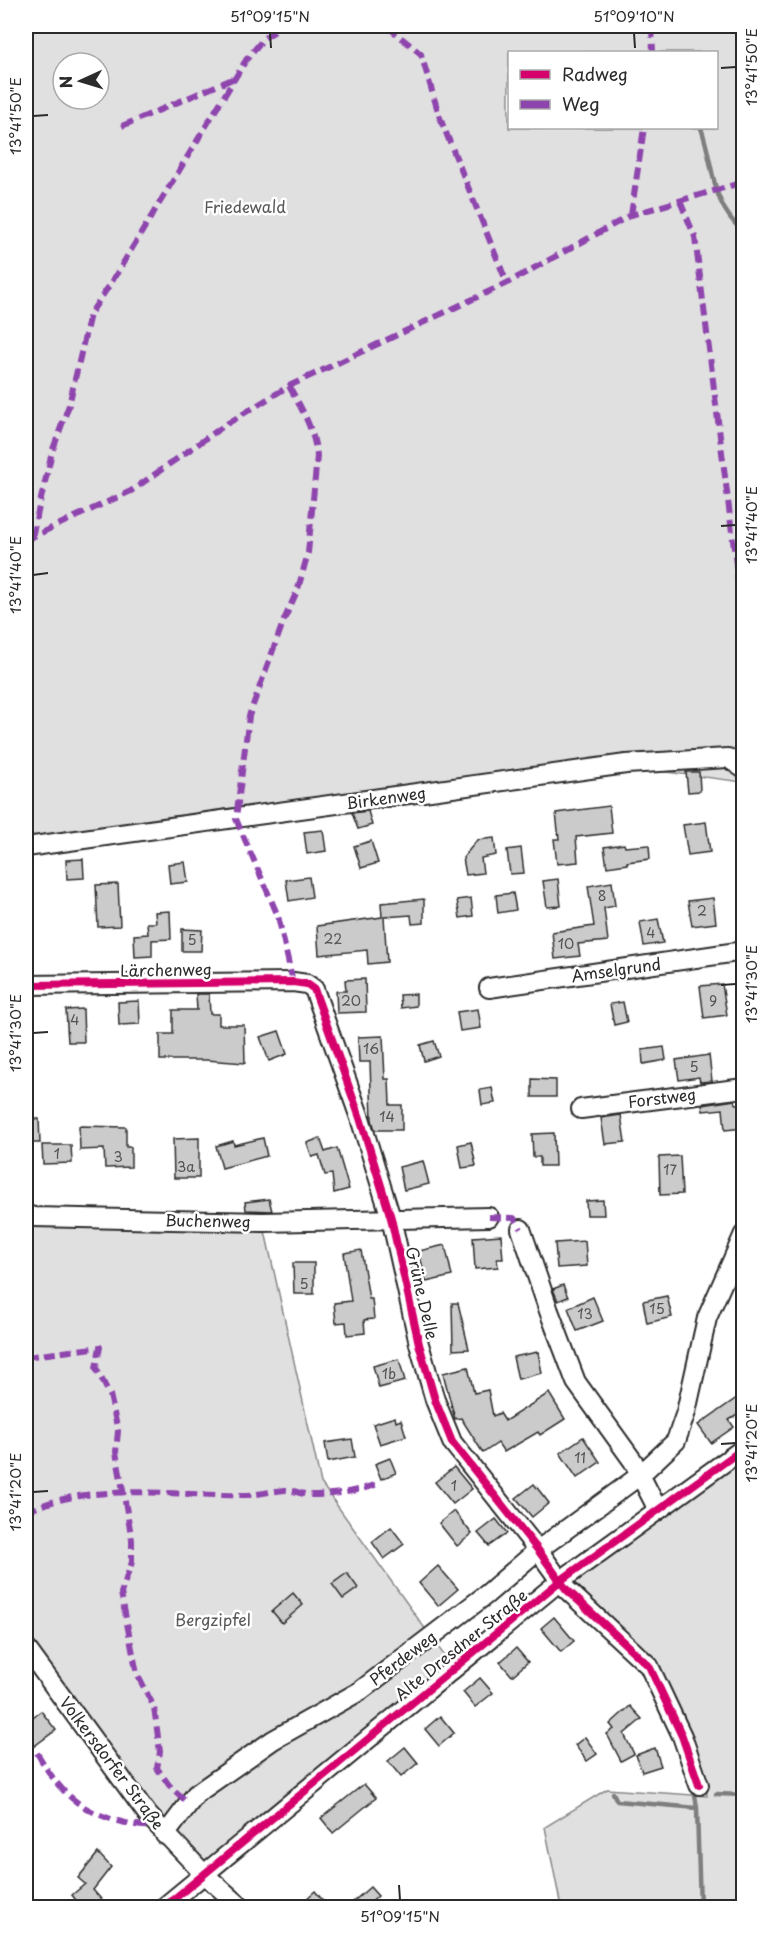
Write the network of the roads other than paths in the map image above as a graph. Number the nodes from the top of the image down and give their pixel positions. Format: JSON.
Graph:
{"nodes":[{"id":1,"x":744,"y":769,"type":"edge"},
{"id":2,"x":26,"y":847,"type":"edge"},
{"id":3,"x":744,"y":951,"type":"edge"},
{"id":4,"x":308,"y":984,"type":"joint"},
{"id":5,"x":26,"y":985,"type":"edge"},
{"id":6,"x":489,"y":988,"type":"dead end"},
{"id":7,"x":744,"y":1088,"type":"edge"},
{"id":8,"x":581,"y":1109,"type":"dead end"},
{"id":9,"x":26,"y":1215,"type":"edge"},
{"id":10,"x":489,"y":1217,"type":"dead end"},
{"id":11,"x":391,"y":1218,"type":"junction"},
{"id":12,"x":521,"y":1229,"type":"dead end"},
{"id":13,"x":744,"y":1234,"type":"edge"},
{"id":14,"x":744,"y":1448,"type":"edge"},
{"id":15,"x":639,"y":1476,"type":"junction"},
{"id":16,"x":658,"y":1510,"type":"junction"},
{"id":17,"x":538,"y":1550,"type":"junction"},
{"id":18,"x":560,"y":1581,"type":"junction"},
{"id":19,"x":26,"y":1648,"type":"edge"},
{"id":20,"x":699,"y":1785,"type":"dead end"},
{"id":21,"x":165,"y":1835,"type":"junction"},
{"id":22,"x":203,"y":1873,"type":"junction"},
{"id":23,"x":163,"y":1908,"type":"edge"},
{"id":24,"x":242,"y":1908,"type":"edge"}],
"edges":[{"from":1,"to":2,"type":"street","name":"Birkenweg"},
{"from":3,"to":6,"type":"street","name":"Amselgrund"},
{"from":4,"to":5,"type":"street","name":"Lärchenweg"},
{"from":4,"to":11,"type":"street","name":"Grüne Delle"},
{"from":7,"to":8,"type":"street","name":"Forstweg"},
{"from":9,"to":11,"type":"street","name":"Buchenweg"},
{"from":10,"to":11,"type":"street","name":"Buchenweg"},
{"from":11,"to":17,"type":"street","name":"Grüne Delle"},
{"from":12,"to":15,"type":"street"},
{"from":13,"to":15,"type":"street","name":"Pferdeweg"},
{"from":14,"to":16,"type":"street","name":"Alte Dresdner Straße"},
{"from":15,"to":16,"type":"street"},
{"from":15,"to":17,"type":"street","name":"Pferdeweg"},
{"from":16,"to":18,"type":"street","name":"Alte Dresdner Straße"},
{"from":17,"to":18,"type":"street","name":"Grüne Delle"},
{"from":17,"to":21,"type":"street","name":"Pferdeweg"},
{"from":18,"to":20,"type":"street","name":"Grüne Delle"},
{"from":18,"to":22,"type":"street","name":"Alte Dresdner Straße"},
{"from":19,"to":21,"type":"street","name":"Volkersdorfer Straße"},
{"from":21,"to":22,"type":"street","name":"Volkersdorfer Straße"},
{"from":22,"to":23,"type":"street","name":"Alte Dresdner Straße"},
{"from":22,"to":24,"type":"street","name":"Volkersdorfer Straße"}]}
